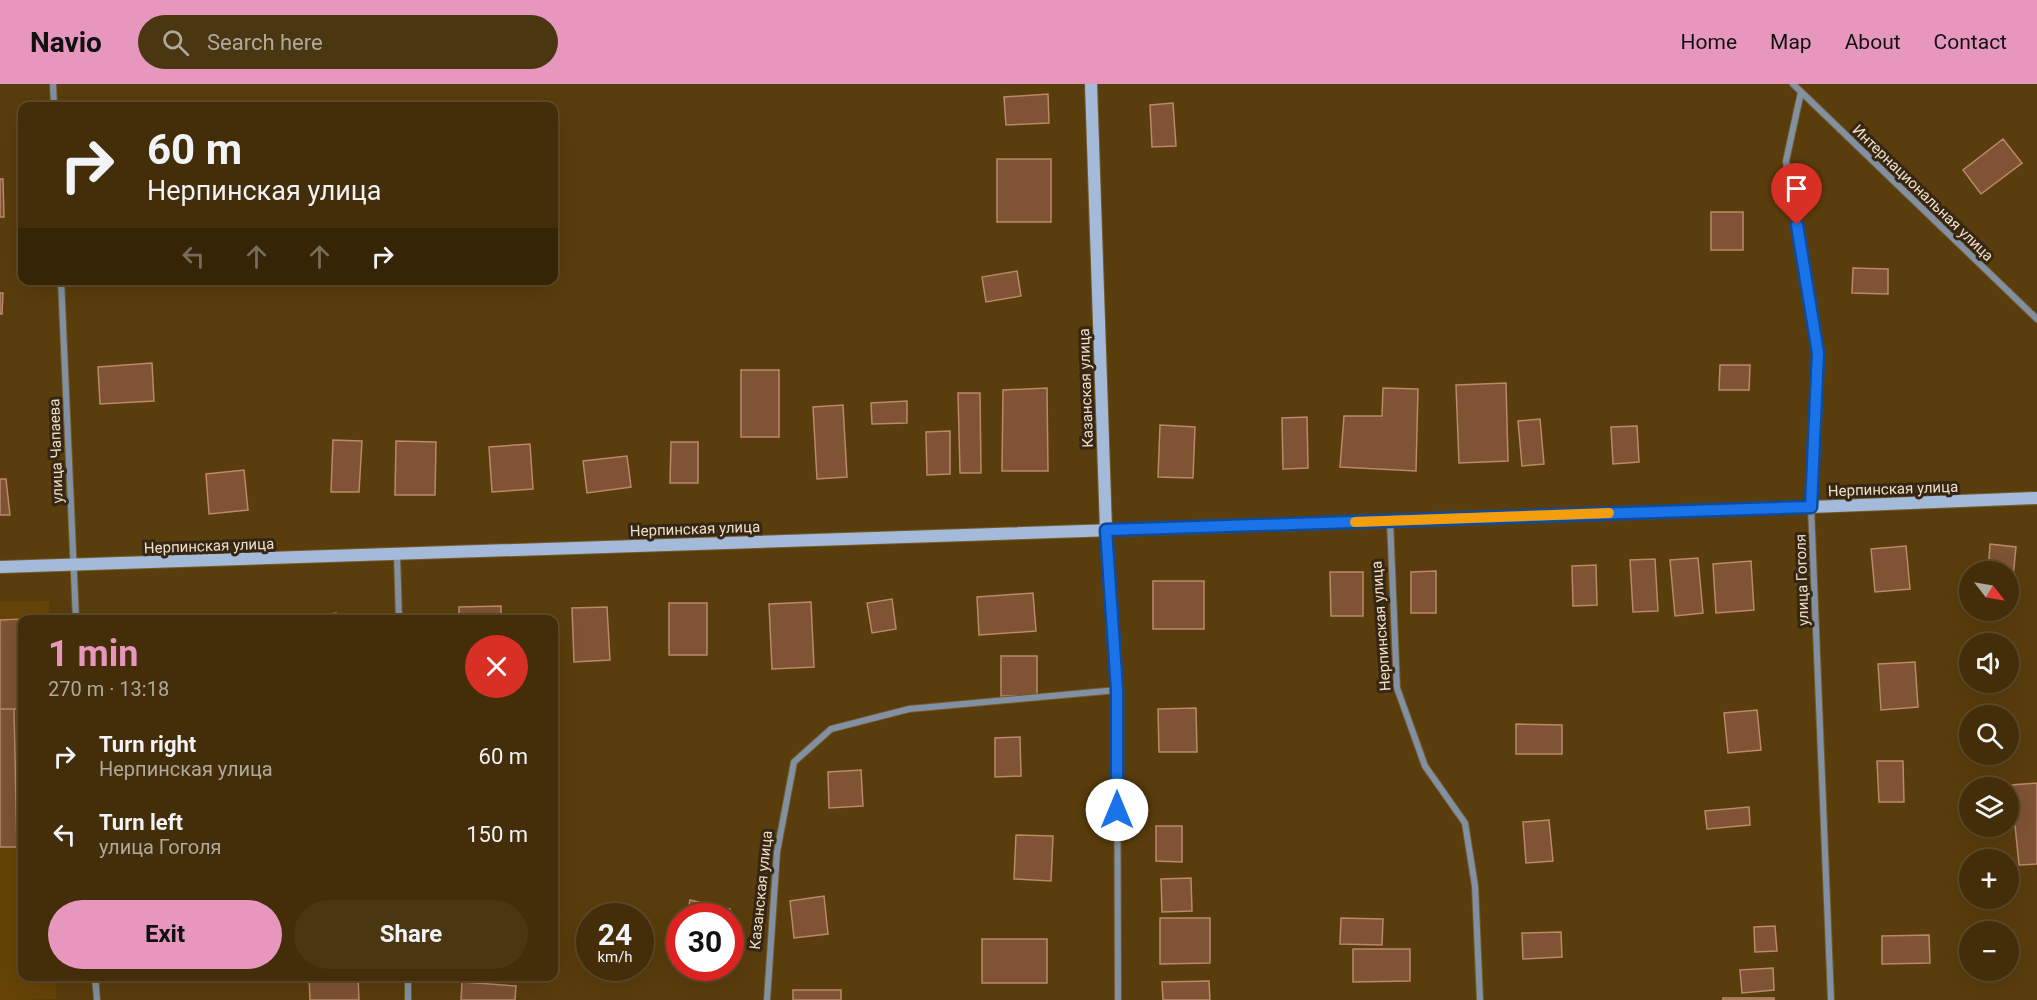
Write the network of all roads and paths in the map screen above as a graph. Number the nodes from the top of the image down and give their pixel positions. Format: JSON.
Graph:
{"nodes":[{"id":1,"x":53,"y":84,"type":"edge"},
{"id":2,"x":1091,"y":84,"type":"edge"},
{"id":3,"x":1793,"y":84,"type":"edge"},
{"id":4,"x":1801,"y":92,"type":"junction"},
{"id":5,"x":54,"y":102,"type":"edge"},
{"id":6,"x":62,"y":285,"type":"edge"},
{"id":7,"x":2037,"y":320,"type":"edge"},
{"id":8,"x":2037,"y":498,"type":"edge"},
{"id":9,"x":1811,"y":507,"type":"junction"},
{"id":10,"x":1390,"y":520,"type":"junction"},
{"id":11,"x":1106,"y":530,"type":"junction"},
{"id":12,"x":397,"y":554,"type":"junction"},
{"id":13,"x":73,"y":565,"type":"junction"},
{"id":14,"x":0,"y":567,"type":"edge"},
{"id":15,"x":76,"y":615,"type":"edge"},
{"id":16,"x":399,"y":615,"type":"edge"},
{"id":17,"x":1117,"y":690,"type":"junction"},
{"id":18,"x":95,"y":981,"type":"edge"},
{"id":19,"x":408,"y":981,"type":"edge"},
{"id":20,"x":97,"y":1000,"type":"edge"},
{"id":21,"x":408,"y":1000,"type":"edge"},
{"id":22,"x":767,"y":1000,"type":"edge"},
{"id":23,"x":1118,"y":1000,"type":"edge"},
{"id":24,"x":1480,"y":1000,"type":"edge"},
{"id":25,"x":1831,"y":1000,"type":"edge"}],
"edges":[{"from":1,"to":5,"type":"street"},
{"from":2,"to":11,"type":"main road","name":"Казанская улица"},
{"from":3,"to":4,"type":"street","name":"Интернациональная улица"},
{"from":4,"to":7,"type":"street","name":"Интернациональная улица"},
{"from":4,"to":9,"type":"street","name":"улица Гоголя"},
{"from":6,"to":13,"type":"street","name":"улица Чапаева"},
{"from":8,"to":9,"type":"main road","name":"Нерпинская улица"},
{"from":9,"to":10,"type":"main road","name":"Нерпинская улица"},
{"from":9,"to":25,"type":"street","name":"улица Гоголя"},
{"from":10,"to":11,"type":"main road","name":"Нерпинская улица"},
{"from":10,"to":24,"type":"street","name":"Нерпинская улица"},
{"from":11,"to":12,"type":"main road","name":"Нерпинская улица"},
{"from":11,"to":17,"type":"street","name":"Казанская улица"},
{"from":12,"to":13,"type":"main road","name":"Нерпинская улица"},
{"from":12,"to":16,"type":"street"},
{"from":13,"to":14,"type":"main road","name":"Нерпинская улица"},
{"from":13,"to":15,"type":"street","name":"улица Чапаева"},
{"from":17,"to":22,"type":"street","name":"Казанская улица"},
{"from":17,"to":23,"type":"street","name":"Казанская улица"},
{"from":18,"to":20,"type":"street"},
{"from":19,"to":21,"type":"street"}]}
